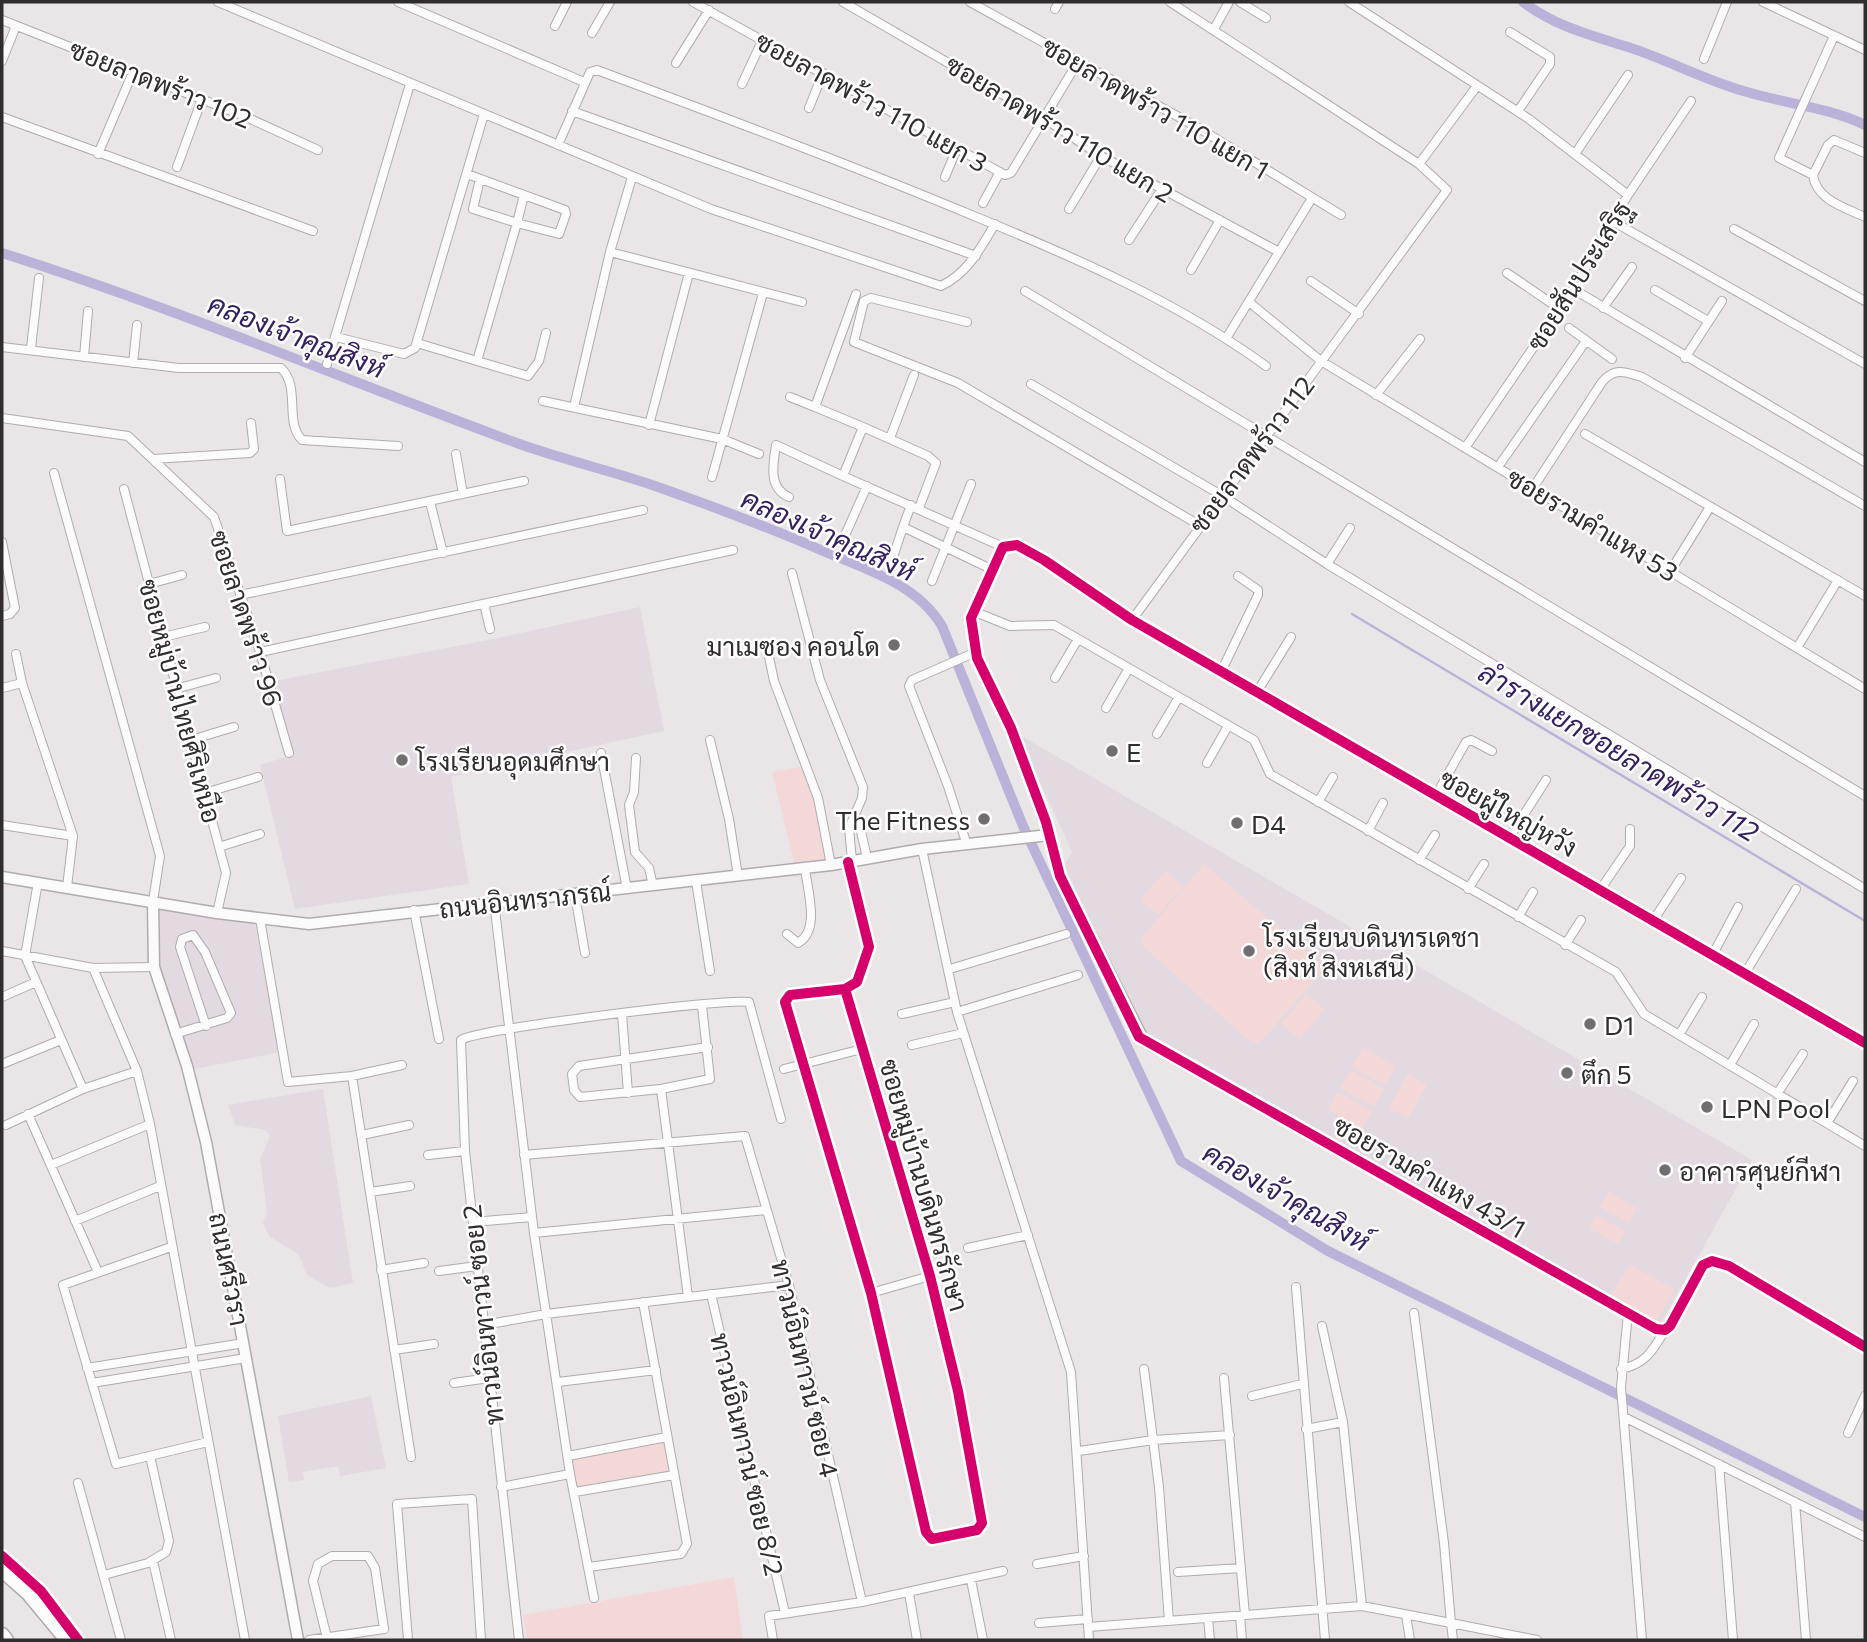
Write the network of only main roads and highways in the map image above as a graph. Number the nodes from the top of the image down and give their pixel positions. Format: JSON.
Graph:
{"nodes":[{"id":1,"x":2,"y":1571,"type":"edge"},
{"id":2,"x":2,"y":1635,"type":"edge"},
{"id":3,"x":6,"y":1640,"type":"edge"},
{"id":4,"x":66,"y":1640,"type":"edge"}],
"edges":[{"from":1,"to":4,"type":"main road"},
{"from":2,"to":3,"type":"highway"}]}
